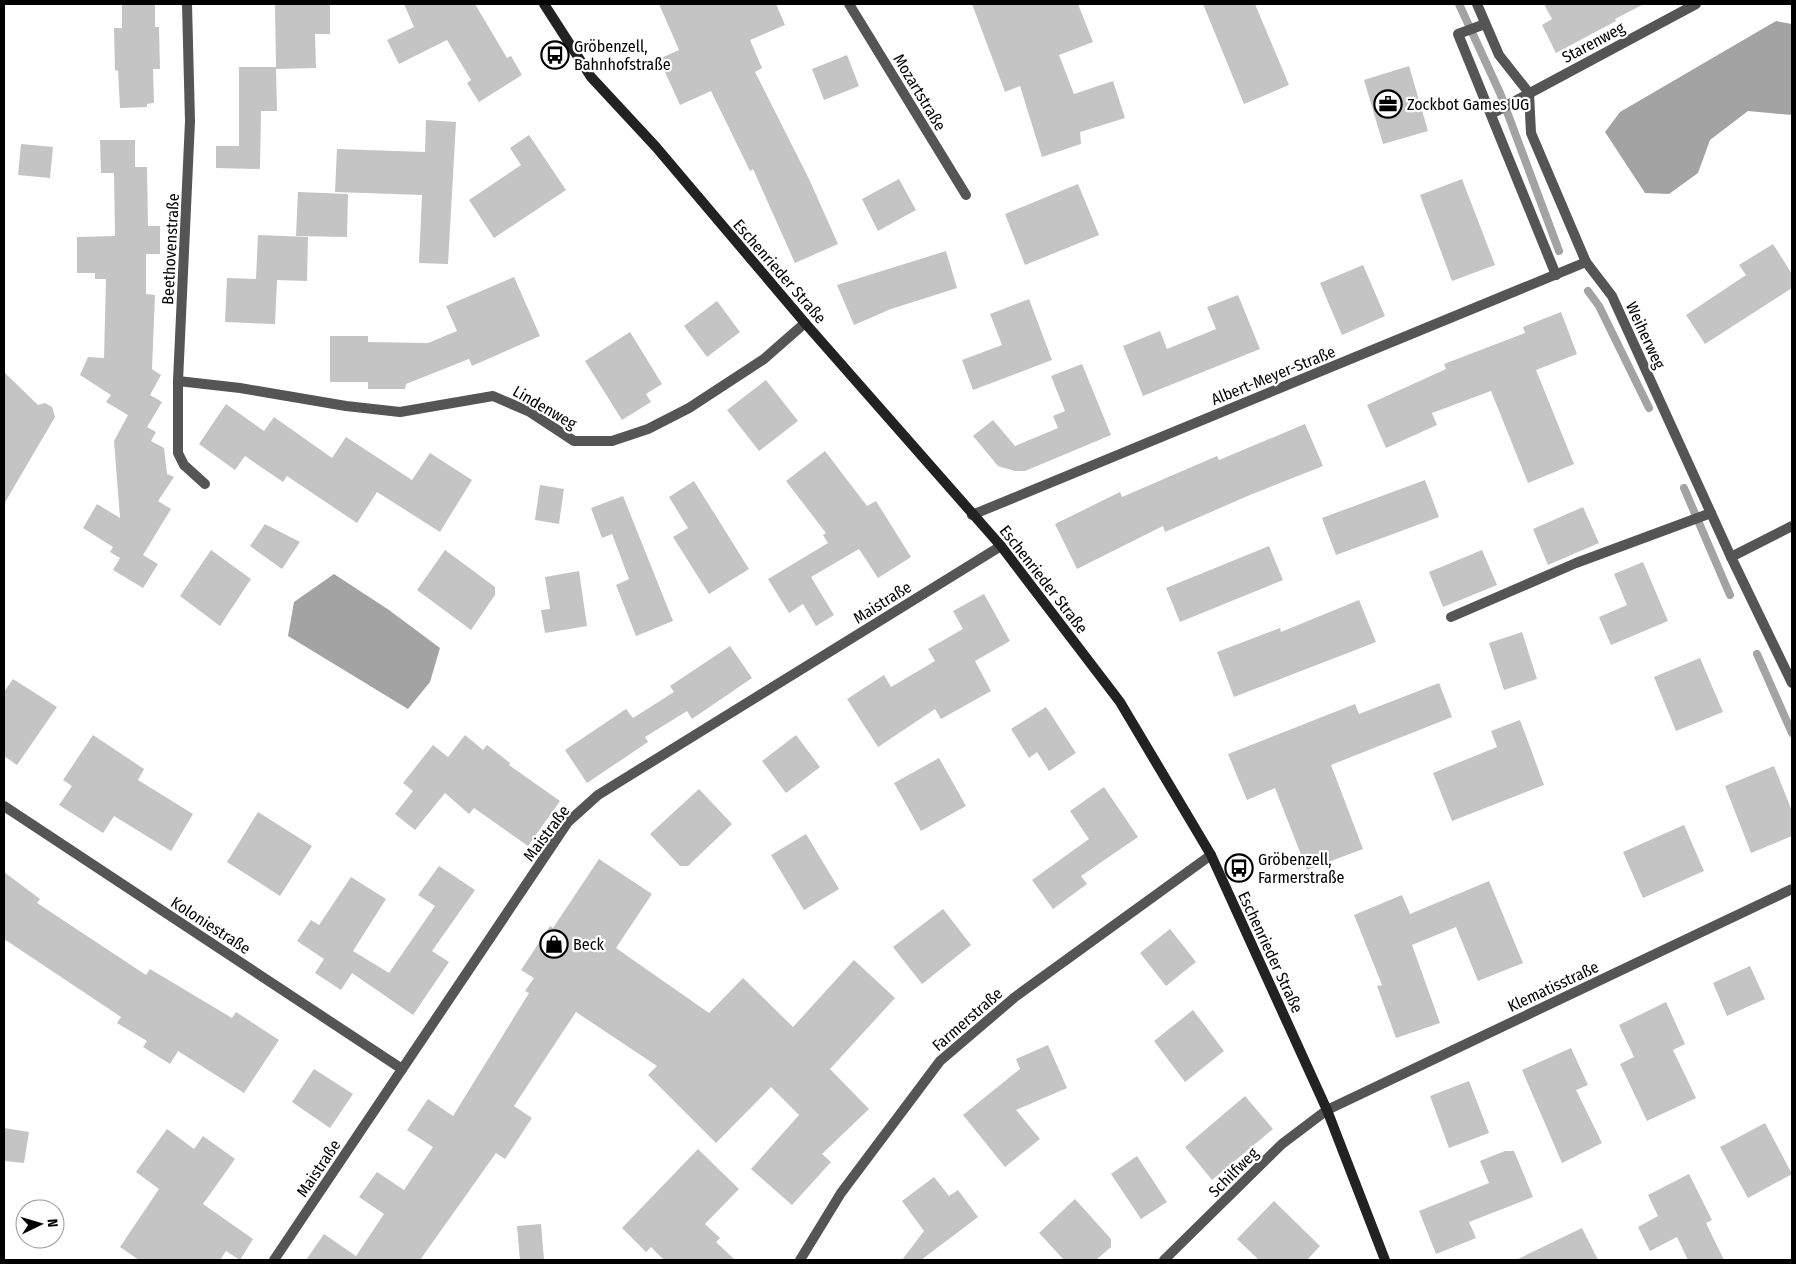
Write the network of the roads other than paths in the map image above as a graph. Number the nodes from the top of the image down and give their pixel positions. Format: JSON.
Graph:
{"nodes":[{"id":1,"x":187,"y":4,"type":"edge"},
{"id":2,"x":544,"y":4,"type":"edge"},
{"id":3,"x":849,"y":4,"type":"edge"},
{"id":4,"x":1477,"y":4,"type":"edge"},
{"id":5,"x":1696,"y":4,"type":"edge"},
{"id":6,"x":1483,"y":25,"type":"junction"},
{"id":7,"x":1529,"y":93,"type":"junction"},
{"id":8,"x":1493,"y":113,"type":"junction"},
{"id":9,"x":966,"y":195,"type":"dead end"},
{"id":10,"x":1586,"y":262,"type":"junction"},
{"id":11,"x":1556,"y":275,"type":"junction"},
{"id":12,"x":804,"y":323,"type":"junction"},
{"id":13,"x":178,"y":381,"type":"junction"},
{"id":14,"x":205,"y":484,"type":"dead end"},
{"id":15,"x":972,"y":514,"type":"junction"},
{"id":16,"x":1708,"y":514,"type":"junction"},
{"id":17,"x":1792,"y":526,"type":"edge"},
{"id":18,"x":1001,"y":546,"type":"junction"},
{"id":19,"x":1731,"y":557,"type":"junction"},
{"id":20,"x":1451,"y":618,"type":"dead end"},
{"id":21,"x":1792,"y":683,"type":"edge"},
{"id":22,"x":4,"y":806,"type":"edge"},
{"id":23,"x":1210,"y":855,"type":"junction"},
{"id":24,"x":1792,"y":889,"type":"edge"},
{"id":25,"x":402,"y":1068,"type":"junction"},
{"id":26,"x":1327,"y":1110,"type":"junction"},
{"id":27,"x":274,"y":1260,"type":"edge"},
{"id":28,"x":800,"y":1260,"type":"edge"},
{"id":29,"x":1164,"y":1260,"type":"edge"},
{"id":30,"x":1385,"y":1260,"type":"edge"}],
"edges":[{"from":1,"to":13,"type":"street","name":"Beethovenstraße"},
{"from":2,"to":12,"type":"street","name":"Eschenrieder Straße"},
{"from":3,"to":9,"type":"street","name":"Mozartstraße"},
{"from":4,"to":6,"type":"street"},
{"from":5,"to":7,"type":"street","name":"Starenweg"},
{"from":6,"to":7,"type":"street"},
{"from":6,"to":8,"type":"street"},
{"from":7,"to":8,"type":"street","name":"Starenweg"},
{"from":7,"to":10,"type":"street","name":"Weiherweg"},
{"from":8,"to":11,"type":"street"},
{"from":10,"to":11,"type":"street","name":"Albert-Meyer-Straße"},
{"from":10,"to":16,"type":"street","name":"Weiherweg"},
{"from":11,"to":15,"type":"street","name":"Albert-Meyer-Straße"},
{"from":12,"to":13,"type":"street","name":"Lindenweg"},
{"from":12,"to":15,"type":"street","name":"Eschenrieder Straße"},
{"from":13,"to":14,"type":"street","name":"Beethovenstraße"},
{"from":15,"to":18,"type":"street","name":"Eschenrieder Straße"},
{"from":16,"to":19,"type":"street","name":"Weiherweg"},
{"from":16,"to":20,"type":"street"},
{"from":17,"to":19,"type":"street"},
{"from":18,"to":23,"type":"street","name":"Eschenrieder Straße"},
{"from":18,"to":25,"type":"street","name":"Maistraße"},
{"from":19,"to":21,"type":"street","name":"Weiherweg"},
{"from":22,"to":25,"type":"street","name":"Koloniestraße"},
{"from":23,"to":26,"type":"street","name":"Eschenrieder Straße"},
{"from":23,"to":28,"type":"street","name":"Farmerstraße"},
{"from":24,"to":26,"type":"street","name":"Klematisstraße"},
{"from":25,"to":27,"type":"street","name":"Maistraße"},
{"from":26,"to":29,"type":"street","name":"Schilfweg"},
{"from":26,"to":30,"type":"street","name":"Eschenrieder Straße"}]}
